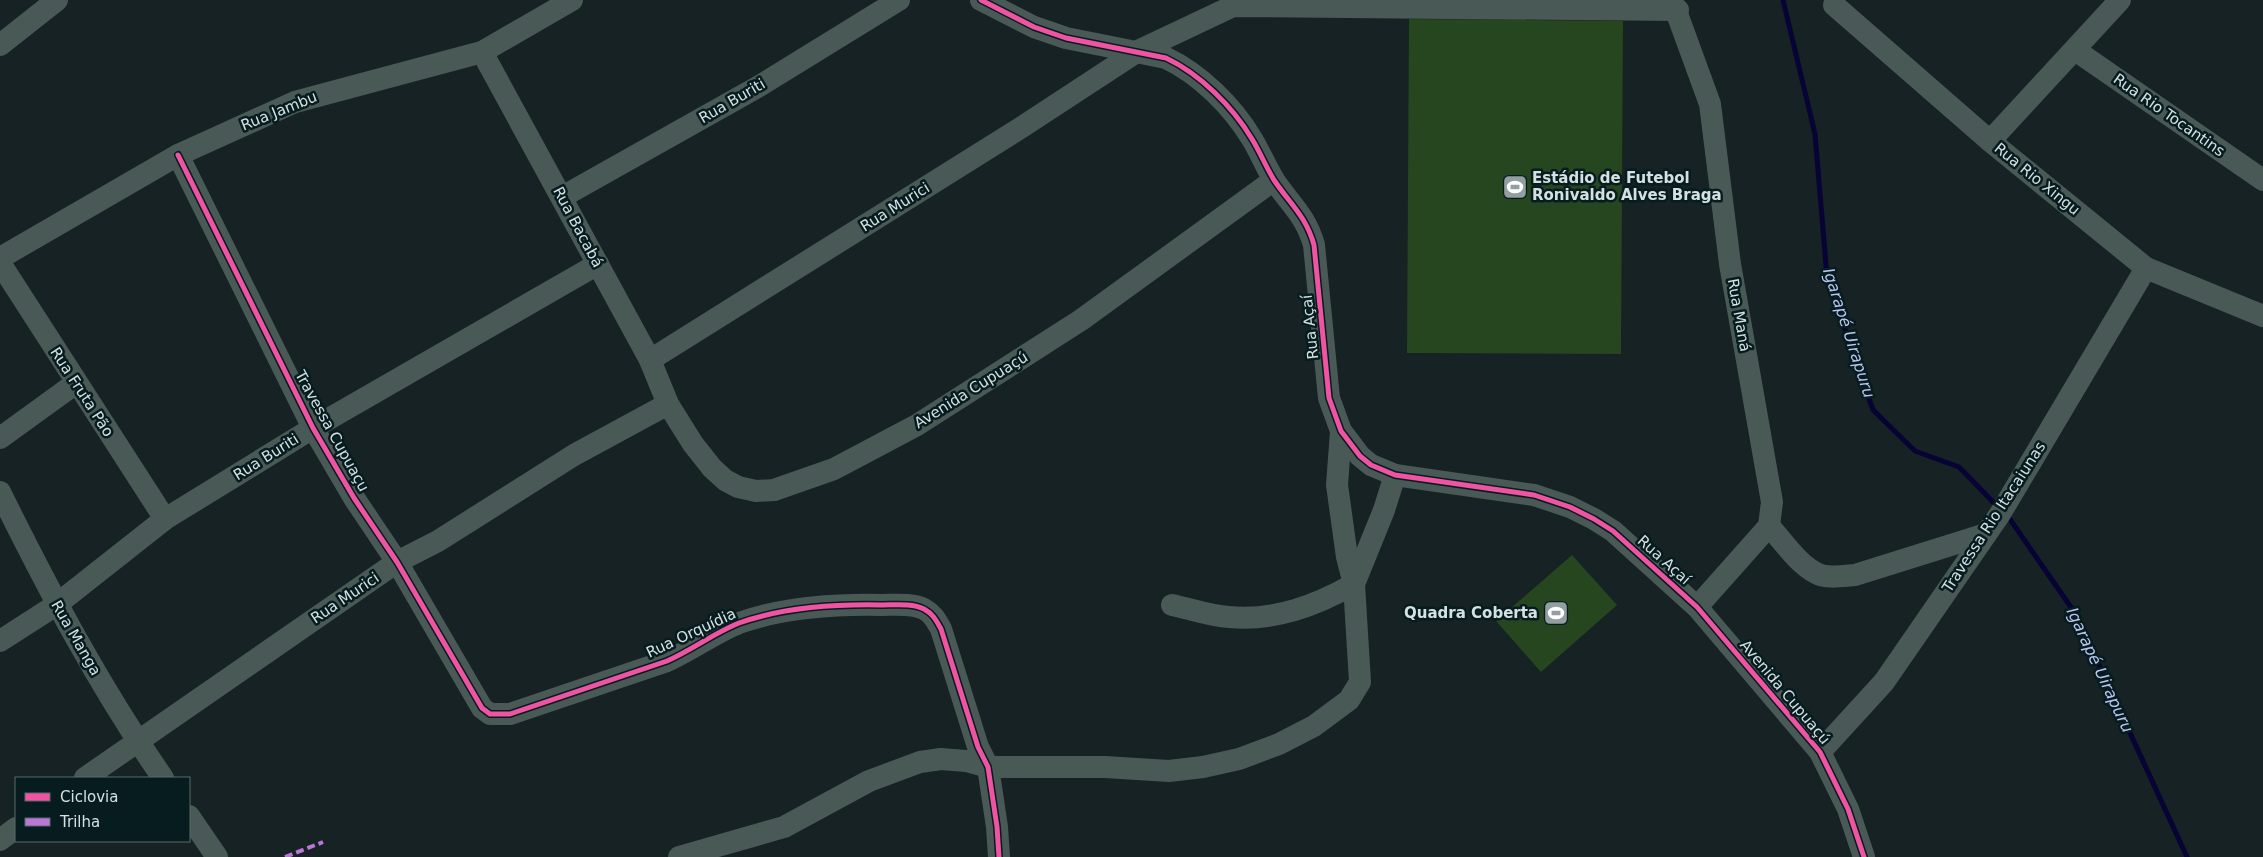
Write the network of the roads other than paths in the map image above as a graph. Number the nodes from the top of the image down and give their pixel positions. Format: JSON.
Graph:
{"nodes":[{"id":1,"x":57,"y":0,"type":"edge"},
{"id":2,"x":572,"y":0,"type":"edge"},
{"id":3,"x":899,"y":0,"type":"edge"},
{"id":4,"x":980,"y":0,"type":"edge"},
{"id":5,"x":2120,"y":0,"type":"edge"},
{"id":6,"x":1232,"y":3,"type":"edge"},
{"id":7,"x":1675,"y":5,"type":"edge"},
{"id":8,"x":1834,"y":5,"type":"dead end"},
{"id":9,"x":0,"y":45,"type":"edge"},
{"id":10,"x":2075,"y":50,"type":"junction"},
{"id":11,"x":1138,"y":51,"type":"junction"},
{"id":12,"x":482,"y":52,"type":"junction"},
{"id":13,"x":1990,"y":141,"type":"junction"},
{"id":14,"x":178,"y":155,"type":"junction"},
{"id":15,"x":1274,"y":180,"type":"junction"},
{"id":16,"x":2263,"y":180,"type":"edge"},
{"id":17,"x":562,"y":197,"type":"junction"},
{"id":18,"x":0,"y":258,"type":"edge"},
{"id":19,"x":0,"y":263,"type":"edge"},
{"id":20,"x":598,"y":264,"type":"junction"},
{"id":21,"x":2146,"y":268,"type":"junction"},
{"id":22,"x":2263,"y":316,"type":"edge"},
{"id":23,"x":650,"y":360,"type":"junction"},
{"id":24,"x":76,"y":383,"type":"junction"},
{"id":25,"x":668,"y":404,"type":"junction"},
{"id":26,"x":312,"y":428,"type":"junction"},
{"id":27,"x":1341,"y":431,"type":"junction"},
{"id":28,"x":0,"y":438,"type":"edge"},
{"id":29,"x":1395,"y":475,"type":"junction"},
{"id":30,"x":0,"y":492,"type":"edge"},
{"id":31,"x":165,"y":520,"type":"junction"},
{"id":32,"x":1769,"y":526,"type":"junction"},
{"id":33,"x":1986,"y":534,"type":"junction"},
{"id":34,"x":397,"y":562,"type":"junction"},
{"id":35,"x":1354,"y":584,"type":"junction"},
{"id":36,"x":56,"y":605,"type":"junction"},
{"id":37,"x":1172,"y":605,"type":"dead end"},
{"id":38,"x":1696,"y":607,"type":"junction"},
{"id":39,"x":0,"y":640,"type":"edge"},
{"id":40,"x":482,"y":708,"type":"joint"},
{"id":41,"x":137,"y":741,"type":"junction"},
{"id":42,"x":1820,"y":752,"type":"junction"},
{"id":43,"x":988,"y":767,"type":"junction"},
{"id":44,"x":86,"y":777,"type":"edge"},
{"id":45,"x":162,"y":777,"type":"edge"},
{"id":46,"x":190,"y":817,"type":"edge"},
{"id":47,"x":15,"y":829,"type":"edge"},
{"id":48,"x":0,"y":840,"type":"edge"},
{"id":49,"x":217,"y":857,"type":"edge"},
{"id":50,"x":679,"y":857,"type":"edge"},
{"id":51,"x":999,"y":857,"type":"edge"},
{"id":52,"x":1864,"y":857,"type":"edge"}],
"edges":[{"from":1,"to":9,"type":"street"},
{"from":2,"to":12,"type":"street","name":"Rua Jambu"},
{"from":3,"to":17,"type":"street","name":"Rua Buriti"},
{"from":4,"to":11,"type":"street","name":"Rua Açaí"},
{"from":5,"to":10,"type":"street"},
{"from":6,"to":7,"type":"street"},
{"from":6,"to":11,"type":"street","name":"Rua Murici"},
{"from":7,"to":32,"type":"street","name":"Rua Maná"},
{"from":8,"to":13,"type":"street","name":"Rua Rio Xingu"},
{"from":10,"to":13,"type":"street"},
{"from":10,"to":16,"type":"street","name":"Rua Rio Tocantins"},
{"from":11,"to":15,"type":"street","name":"Rua Açaí"},
{"from":11,"to":23,"type":"street","name":"Rua Murici"},
{"from":12,"to":14,"type":"street","name":"Rua Jambu"},
{"from":12,"to":17,"type":"street","name":"Rua Bacabá"},
{"from":13,"to":21,"type":"street","name":"Rua Rio Xingu"},
{"from":14,"to":18,"type":"street","name":"Rua Jambu"},
{"from":14,"to":26,"type":"street","name":"Travessa Cupuaçu"},
{"from":15,"to":25,"type":"street","name":"Avenida Cupuaçú"},
{"from":15,"to":27,"type":"street","name":"Rua Açaí"},
{"from":17,"to":20,"type":"street","name":"Rua Bacabá"},
{"from":19,"to":24,"type":"street","name":"Rua Fruta Pão"},
{"from":20,"to":23,"type":"street","name":"Rua Bacabá"},
{"from":20,"to":26,"type":"street","name":"Rua Buriti"},
{"from":21,"to":22,"type":"street","name":"Rua Rio Xingu"},
{"from":21,"to":33,"type":"street","name":"Travessa Rio Itacaiunas"},
{"from":23,"to":25,"type":"street","name":"Rua Bacabá"},
{"from":24,"to":28,"type":"street"},
{"from":24,"to":31,"type":"street","name":"Rua Fruta Pão"},
{"from":25,"to":34,"type":"street","name":"Rua Murici"},
{"from":26,"to":31,"type":"street","name":"Rua Buriti"},
{"from":26,"to":34,"type":"street","name":"Travessa Cupuaçu"},
{"from":27,"to":29,"type":"street","name":"Rua Açaí"},
{"from":27,"to":35,"type":"street"},
{"from":29,"to":35,"type":"street"},
{"from":29,"to":38,"type":"street","name":"Rua Açaí"},
{"from":30,"to":36,"type":"street","name":"Rua Manga"},
{"from":31,"to":36,"type":"street","name":"Rua Buriti"},
{"from":32,"to":33,"type":"street"},
{"from":32,"to":38,"type":"street"},
{"from":33,"to":42,"type":"street","name":"Travessa Rio Itacaiunas"},
{"from":34,"to":40,"type":"street","name":"Travessa Cupuaçu"},
{"from":34,"to":41,"type":"street","name":"Rua Murici"},
{"from":35,"to":37,"type":"street"},
{"from":35,"to":43,"type":"street"},
{"from":36,"to":39,"type":"street","name":"Rua Buriti"},
{"from":36,"to":41,"type":"street","name":"Rua Manga"},
{"from":38,"to":42,"type":"street","name":"Avenida Cupuaçú"},
{"from":40,"to":43,"type":"street","name":"Rua Orquídia"},
{"from":41,"to":44,"type":"street","name":"Rua Murici"},
{"from":41,"to":45,"type":"street","name":"Rua Manga"},
{"from":42,"to":52,"type":"street","name":"Avenida Cupuaçú"},
{"from":43,"to":50,"type":"street"},
{"from":43,"to":51,"type":"street","name":"Rua Orquídia"},
{"from":46,"to":49,"type":"street"},
{"from":47,"to":48,"type":"street"}]}
